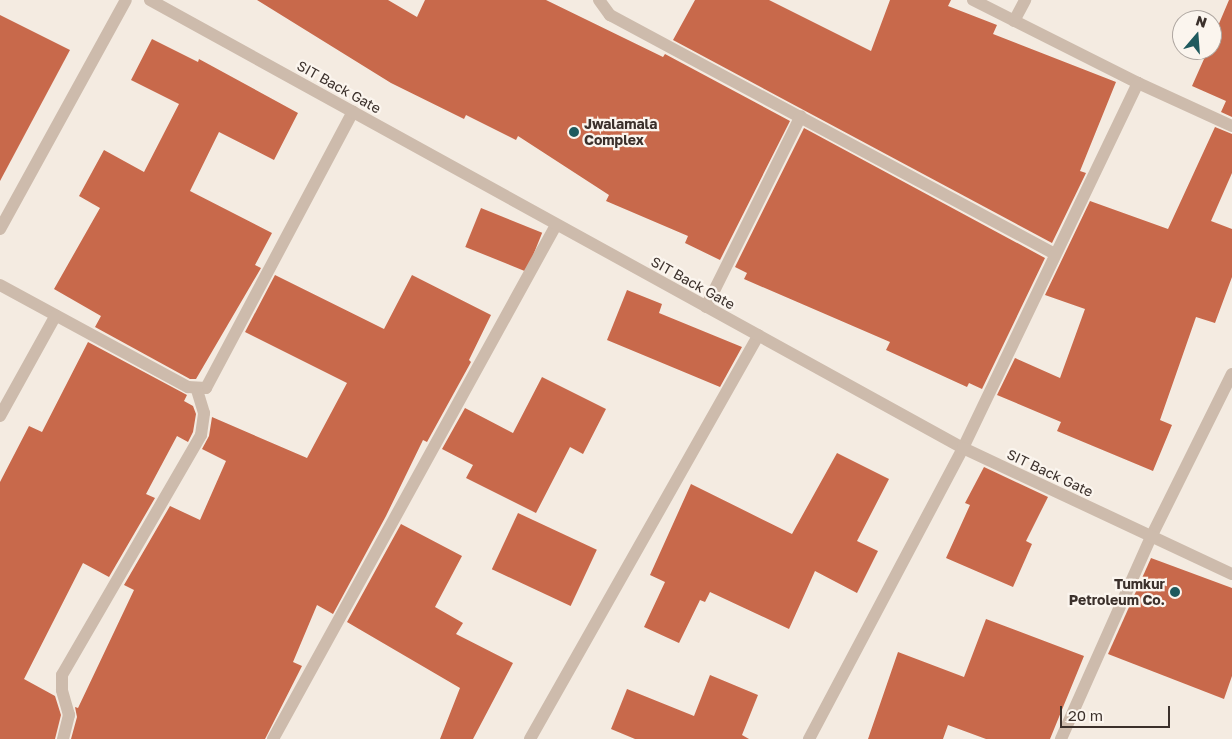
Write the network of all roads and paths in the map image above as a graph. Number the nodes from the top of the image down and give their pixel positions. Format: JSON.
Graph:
{"nodes":[{"id":1,"x":126,"y":0,"type":"edge"},
{"id":2,"x":150,"y":0,"type":"edge"},
{"id":3,"x":974,"y":0,"type":"edge"},
{"id":4,"x":1025,"y":0,"type":"edge"},
{"id":5,"x":597,"y":1,"type":"edge"},
{"id":6,"x":1014,"y":21,"type":"junction"},
{"id":7,"x":1138,"y":83,"type":"junction"},
{"id":8,"x":353,"y":112,"type":"junction"},
{"id":9,"x":801,"y":116,"type":"junction"},
{"id":10,"x":1232,"y":126,"type":"edge"},
{"id":11,"x":556,"y":225,"type":"junction"},
{"id":12,"x":0,"y":228,"type":"edge"},
{"id":13,"x":1055,"y":254,"type":"junction"},
{"id":14,"x":0,"y":285,"type":"edge"},
{"id":15,"x":706,"y":308,"type":"junction"},
{"id":16,"x":56,"y":315,"type":"junction"},
{"id":17,"x":758,"y":335,"type":"junction"},
{"id":18,"x":1232,"y":374,"type":"edge"},
{"id":19,"x":197,"y":390,"type":"junction"},
{"id":20,"x":0,"y":416,"type":"edge"},
{"id":21,"x":963,"y":448,"type":"junction"},
{"id":22,"x":1151,"y":537,"type":"junction"},
{"id":23,"x":1232,"y":574,"type":"edge"},
{"id":24,"x":64,"y":739,"type":"edge"},
{"id":25,"x":273,"y":739,"type":"edge"},
{"id":26,"x":530,"y":739,"type":"edge"},
{"id":27,"x":809,"y":739,"type":"edge"},
{"id":28,"x":1061,"y":739,"type":"edge"}],
"edges":[{"from":1,"to":12,"type":"street"},
{"from":2,"to":8,"type":"street","name":"SIT Back Gate"},
{"from":3,"to":6,"type":"street"},
{"from":4,"to":6,"type":"street"},
{"from":5,"to":9,"type":"street"},
{"from":6,"to":7,"type":"street"},
{"from":7,"to":10,"type":"street"},
{"from":7,"to":13,"type":"street"},
{"from":8,"to":11,"type":"street","name":"SIT Back Gate"},
{"from":8,"to":19,"type":"street"},
{"from":9,"to":13,"type":"street"},
{"from":9,"to":15,"type":"street"},
{"from":11,"to":15,"type":"street","name":"SIT Back Gate"},
{"from":11,"to":25,"type":"street"},
{"from":13,"to":21,"type":"street"},
{"from":14,"to":16,"type":"street"},
{"from":15,"to":17,"type":"street","name":"SIT Back Gate"},
{"from":16,"to":19,"type":"street"},
{"from":16,"to":20,"type":"street"},
{"from":17,"to":21,"type":"street","name":"SIT Back Gate"},
{"from":17,"to":26,"type":"street"},
{"from":18,"to":22,"type":"street"},
{"from":19,"to":24,"type":"street"},
{"from":21,"to":22,"type":"street","name":"SIT Back Gate"},
{"from":21,"to":27,"type":"street"},
{"from":22,"to":23,"type":"street","name":"SIT Back Gate"},
{"from":22,"to":28,"type":"street"}]}
